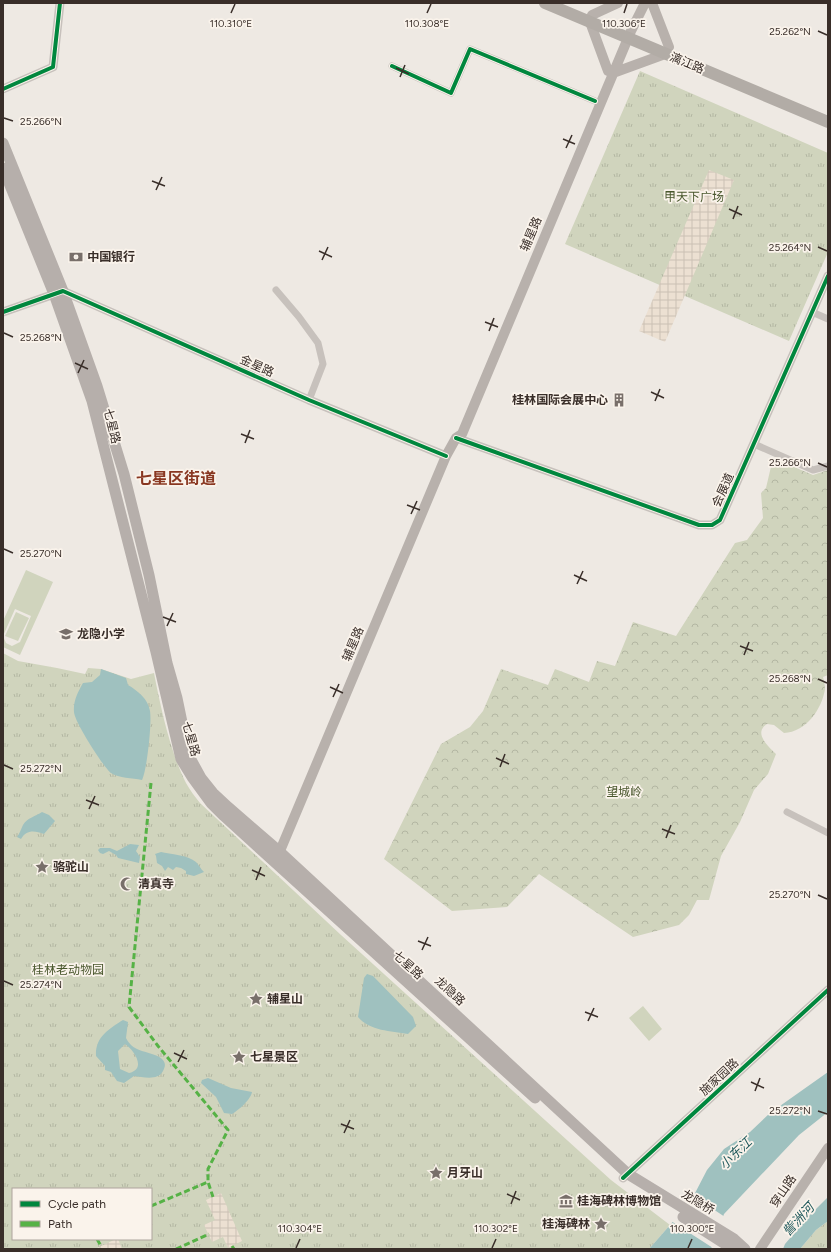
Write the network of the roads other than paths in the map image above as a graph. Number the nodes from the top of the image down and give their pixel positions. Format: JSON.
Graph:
{"nodes":[{"id":1,"x":60,"y":3,"type":"edge"},
{"id":2,"x":545,"y":3,"type":"edge"},
{"id":3,"x":564,"y":3,"type":"edge"},
{"id":4,"x":618,"y":3,"type":"edge"},
{"id":5,"x":638,"y":3,"type":"edge"},
{"id":6,"x":645,"y":3,"type":"edge"},
{"id":7,"x":652,"y":3,"type":"edge"},
{"id":8,"x":591,"y":18,"type":"junction"},
{"id":9,"x":627,"y":34,"type":"junction"},
{"id":10,"x":667,"y":50,"type":"junction"},
{"id":11,"x":392,"y":66,"type":"dead end"},
{"id":12,"x":610,"y":72,"type":"junction"},
{"id":13,"x":3,"y":89,"type":"edge"},
{"id":14,"x":595,"y":101,"type":"junction"},
{"id":15,"x":828,"y":114,"type":"edge"},
{"id":16,"x":828,"y":122,"type":"edge"},
{"id":17,"x":3,"y":143,"type":"edge"},
{"id":18,"x":3,"y":168,"type":"edge"},
{"id":19,"x":828,"y":276,"type":"edge"},
{"id":20,"x":276,"y":290,"type":"dead end"},
{"id":21,"x":58,"y":292,"type":"junction"},
{"id":22,"x":3,"y":312,"type":"edge"},
{"id":23,"x":812,"y":312,"type":"junction"},
{"id":24,"x":828,"y":319,"type":"edge"},
{"id":25,"x":309,"y":400,"type":"junction"},
{"id":26,"x":456,"y":438,"type":"junction"},
{"id":27,"x":754,"y":444,"type":"junction"},
{"id":28,"x":446,"y":456,"type":"junction"},
{"id":29,"x":828,"y":466,"type":"edge"},
{"id":30,"x":201,"y":778,"type":"joint"},
{"id":31,"x":787,"y":812,"type":"dead end"},
{"id":32,"x":828,"y":833,"type":"edge"},
{"id":33,"x":278,"y":857,"type":"junction"},
{"id":34,"x":828,"y":990,"type":"edge"},
{"id":35,"x":828,"y":1148,"type":"edge"},
{"id":36,"x":625,"y":1176,"type":"junction"},
{"id":37,"x":668,"y":1203,"type":"joint"},
{"id":38,"x":732,"y":1245,"type":"edge"},
{"id":39,"x":744,"y":1249,"type":"edge"},
{"id":40,"x":760,"y":1249,"type":"edge"}],
"edges":[{"from":1,"to":13,"type":"street"},
{"from":2,"to":8,"type":"highway","name":"漓江路"},
{"from":3,"to":8,"type":"highway","name":"漓江路"},
{"from":4,"to":8,"type":"main road"},
{"from":5,"to":9,"type":"main road"},
{"from":6,"to":9,"type":"main road"},
{"from":7,"to":10,"type":"main road"},
{"from":8,"to":9,"type":"highway","name":"漓江路"},
{"from":8,"to":12,"type":"main road"},
{"from":9,"to":10,"type":"highway","name":"漓江路"},
{"from":9,"to":12,"type":"main road","name":"辅星路"},
{"from":10,"to":12,"type":"main road"},
{"from":10,"to":15,"type":"highway","name":"漓江路"},
{"from":10,"to":16,"type":"highway","name":"漓江路"},
{"from":11,"to":14,"type":"street"},
{"from":12,"to":14,"type":"main road","name":"辅星路"},
{"from":12,"to":26,"type":"main road","name":"辅星路"},
{"from":14,"to":26,"type":"main road","name":"辅星路"},
{"from":17,"to":21,"type":"main road","name":"七星路"},
{"from":18,"to":21,"type":"main road","name":"七星路"},
{"from":19,"to":23,"type":"street","name":"会展道"},
{"from":20,"to":25,"type":"street"},
{"from":21,"to":22,"type":"street"},
{"from":21,"to":25,"type":"street","name":"金星路"},
{"from":21,"to":30,"type":"main road","name":"七星路"},
{"from":21,"to":33,"type":"main road","name":"七星路"},
{"from":23,"to":24,"type":"street"},
{"from":23,"to":27,"type":"street","name":"会展道"},
{"from":25,"to":28,"type":"street","name":"金星路"},
{"from":26,"to":27,"type":"street","name":"会展道"},
{"from":26,"to":28,"type":"main road","name":"辅星路"},
{"from":27,"to":29,"type":"street"},
{"from":28,"to":33,"type":"main road","name":"辅星路"},
{"from":30,"to":33,"type":"main road","name":"龙隐路"},
{"from":31,"to":32,"type":"street"},
{"from":33,"to":36,"type":"main road","name":"龙隐路"},
{"from":34,"to":36,"type":"street","name":"施家园路"},
{"from":35,"to":40,"type":"main road","name":"穿山路"},
{"from":36,"to":37,"type":"main road","name":"龙隐路"},
{"from":37,"to":38,"type":"main road","name":"龙隐桥"},
{"from":38,"to":39,"type":"main road"}]}
